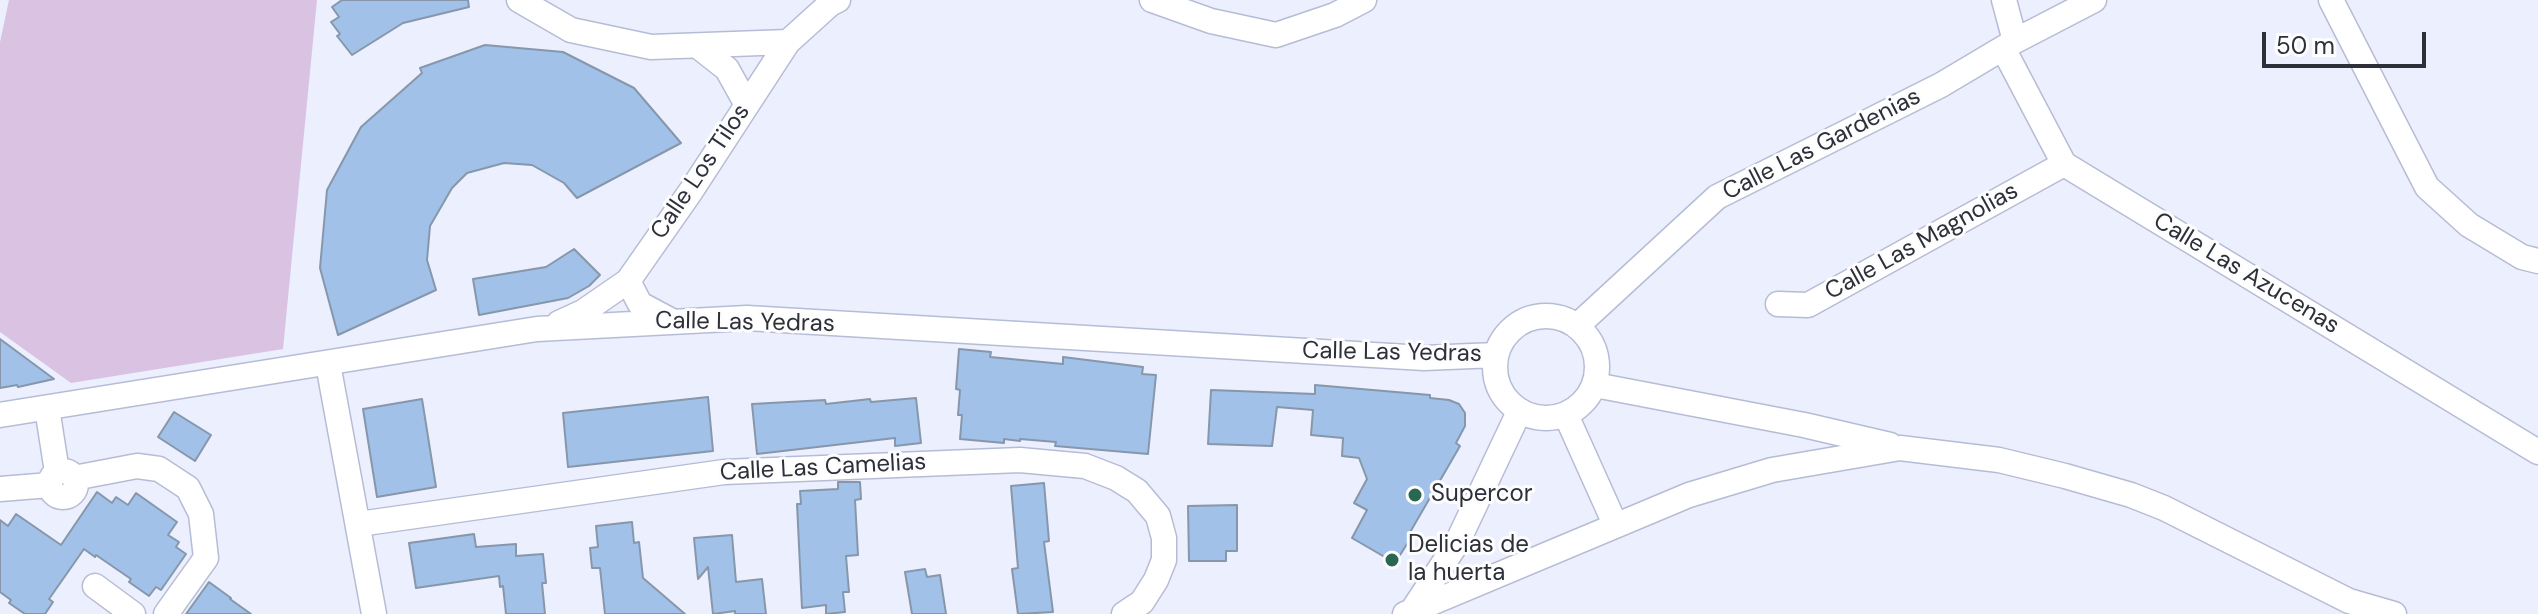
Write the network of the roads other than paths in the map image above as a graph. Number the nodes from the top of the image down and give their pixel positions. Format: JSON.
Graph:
{"nodes":[{"id":1,"x":519,"y":0,"type":"edge"},
{"id":2,"x":838,"y":0,"type":"edge"},
{"id":3,"x":1152,"y":0,"type":"edge"},
{"id":4,"x":1364,"y":0,"type":"edge"},
{"id":5,"x":2004,"y":0,"type":"edge"},
{"id":6,"x":2094,"y":0,"type":"edge"},
{"id":7,"x":2331,"y":0,"type":"edge"},
{"id":8,"x":788,"y":42,"type":"junction"},
{"id":9,"x":2009,"y":46,"type":"junction"},
{"id":10,"x":699,"y":47,"type":"junction"},
{"id":11,"x":747,"y":105,"type":"junction"},
{"id":12,"x":2064,"y":164,"type":"junction"},
{"id":13,"x":2538,"y":261,"type":"edge"},
{"id":14,"x":628,"y":281,"type":"junction"},
{"id":15,"x":1778,"y":304,"type":"dead end"},
{"id":16,"x":672,"y":321,"type":"junction"},
{"id":17,"x":1577,"y":326,"type":"junction"},
{"id":18,"x":550,"y":328,"type":"junction"},
{"id":19,"x":1496,"y":355,"type":"junction"},
{"id":20,"x":328,"y":364,"type":"junction"},
{"id":21,"x":1595,"y":385,"type":"junction"},
{"id":22,"x":47,"y":408,"type":"junction"},
{"id":23,"x":1519,"y":412,"type":"junction"},
{"id":24,"x":0,"y":415,"type":"edge"},
{"id":25,"x":1566,"y":415,"type":"junction"},
{"id":26,"x":1900,"y":448,"type":"junction"},
{"id":27,"x":2538,"y":452,"type":"edge"},
{"id":28,"x":60,"y":478,"type":"junction"},
{"id":29,"x":0,"y":489,"type":"edge"},
{"id":30,"x":359,"y":524,"type":"junction"},
{"id":31,"x":1615,"y":524,"type":"junction"},
{"id":32,"x":95,"y":586,"type":"dead end"},
{"id":33,"x":1409,"y":613,"type":"edge"},
{"id":34,"x":133,"y":614,"type":"edge"},
{"id":35,"x":166,"y":614,"type":"edge"},
{"id":36,"x":374,"y":614,"type":"edge"},
{"id":37,"x":1124,"y":614,"type":"edge"},
{"id":38,"x":2394,"y":614,"type":"edge"}],
"edges":[{"from":1,"to":10,"type":"street"},
{"from":2,"to":8,"type":"street","name":"Calle Los Tilos"},
{"from":3,"to":4,"type":"street"},
{"from":5,"to":9,"type":"street"},
{"from":6,"to":9,"type":"street","name":"Calle Las Gardenias"},
{"from":7,"to":13,"type":"street"},
{"from":8,"to":10,"type":"street"},
{"from":8,"to":11,"type":"street","name":"Calle Los Tilos"},
{"from":9,"to":12,"type":"street"},
{"from":9,"to":17,"type":"street","name":"Calle Las Gardenias"},
{"from":10,"to":11,"type":"street"},
{"from":11,"to":14,"type":"street","name":"Calle Los Tilos"},
{"from":12,"to":15,"type":"street","name":"Calle Las Magnolias"},
{"from":12,"to":27,"type":"street","name":"Calle Las Azucenas"},
{"from":14,"to":16,"type":"street"},
{"from":14,"to":18,"type":"street","name":"Calle Los Tilos"},
{"from":16,"to":18,"type":"street","name":"Calle Las Yedras"},
{"from":16,"to":19,"type":"street","name":"Calle Las Yedras"},
{"from":17,"to":19,"type":"street"},
{"from":17,"to":21,"type":"street"},
{"from":18,"to":20,"type":"street","name":"Calle Las Yedras"},
{"from":19,"to":23,"type":"street"},
{"from":20,"to":22,"type":"street","name":"Calle Las Yedras"},
{"from":20,"to":30,"type":"street"},
{"from":21,"to":25,"type":"street"},
{"from":21,"to":26,"type":"street"},
{"from":22,"to":24,"type":"street","name":"Calle Las Yedras"},
{"from":22,"to":28,"type":"street"},
{"from":23,"to":25,"type":"street"},
{"from":23,"to":33,"type":"street"},
{"from":25,"to":31,"type":"street"},
{"from":26,"to":31,"type":"street"},
{"from":26,"to":38,"type":"street"},
{"from":28,"to":29,"type":"street"},
{"from":28,"to":35,"type":"street"},
{"from":30,"to":36,"type":"street"},
{"from":30,"to":37,"type":"street","name":"Calle Las Camelias"},
{"from":31,"to":33,"type":"street"},
{"from":32,"to":34,"type":"street"}]}
